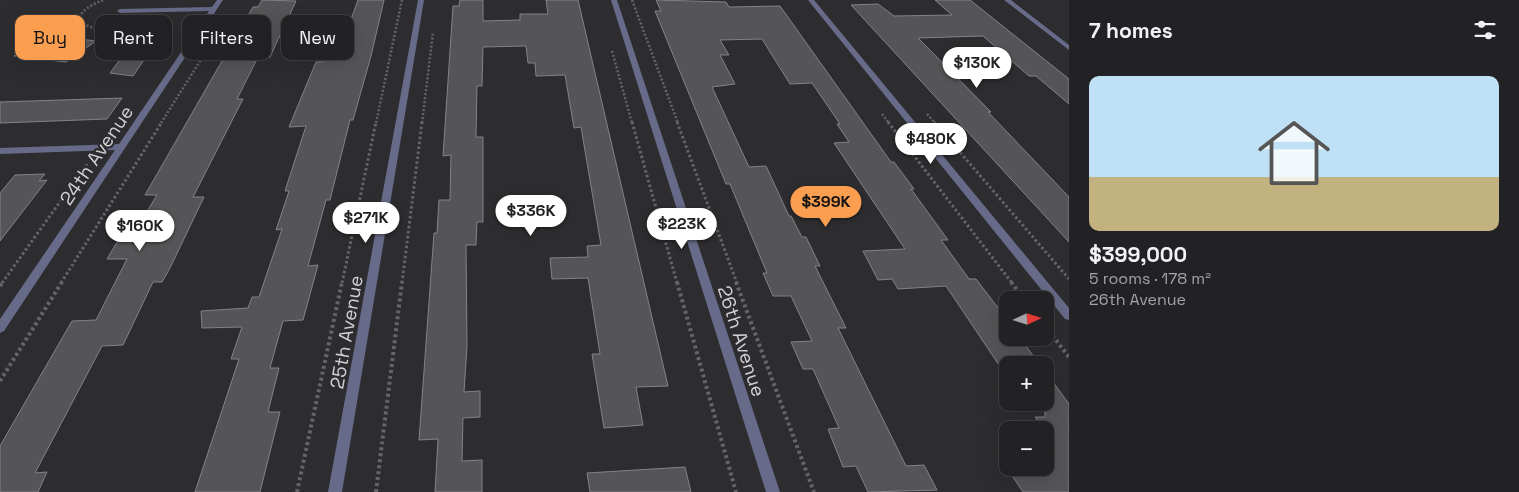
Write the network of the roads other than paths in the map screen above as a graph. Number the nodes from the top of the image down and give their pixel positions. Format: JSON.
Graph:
{"nodes":[{"id":1,"x":220,"y":0,"type":"edge"},
{"id":2,"x":422,"y":0,"type":"edge"},
{"id":3,"x":614,"y":0,"type":"edge"},
{"id":4,"x":811,"y":0,"type":"edge"},
{"id":5,"x":1007,"y":0,"type":"edge"},
{"id":6,"x":214,"y":9,"type":"junction"},
{"id":7,"x":120,"y":11,"type":"dead end"},
{"id":8,"x":1069,"y":48,"type":"edge"},
{"id":9,"x":121,"y":147,"type":"junction"},
{"id":10,"x":0,"y":151,"type":"edge"},
{"id":11,"x":1069,"y":316,"type":"edge"},
{"id":12,"x":0,"y":328,"type":"edge"},
{"id":13,"x":335,"y":492,"type":"edge"},
{"id":14,"x":773,"y":492,"type":"edge"}],
"edges":[{"from":1,"to":6,"type":"street","name":"24th Avenue"},
{"from":2,"to":13,"type":"street","name":"25th Avenue"},
{"from":3,"to":14,"type":"street","name":"26th Avenue"},
{"from":4,"to":11,"type":"street"},
{"from":5,"to":8,"type":"street"},
{"from":6,"to":7,"type":"street"},
{"from":6,"to":9,"type":"street","name":"24th Avenue"},
{"from":9,"to":10,"type":"street"},
{"from":9,"to":12,"type":"street","name":"24th Avenue"}]}
